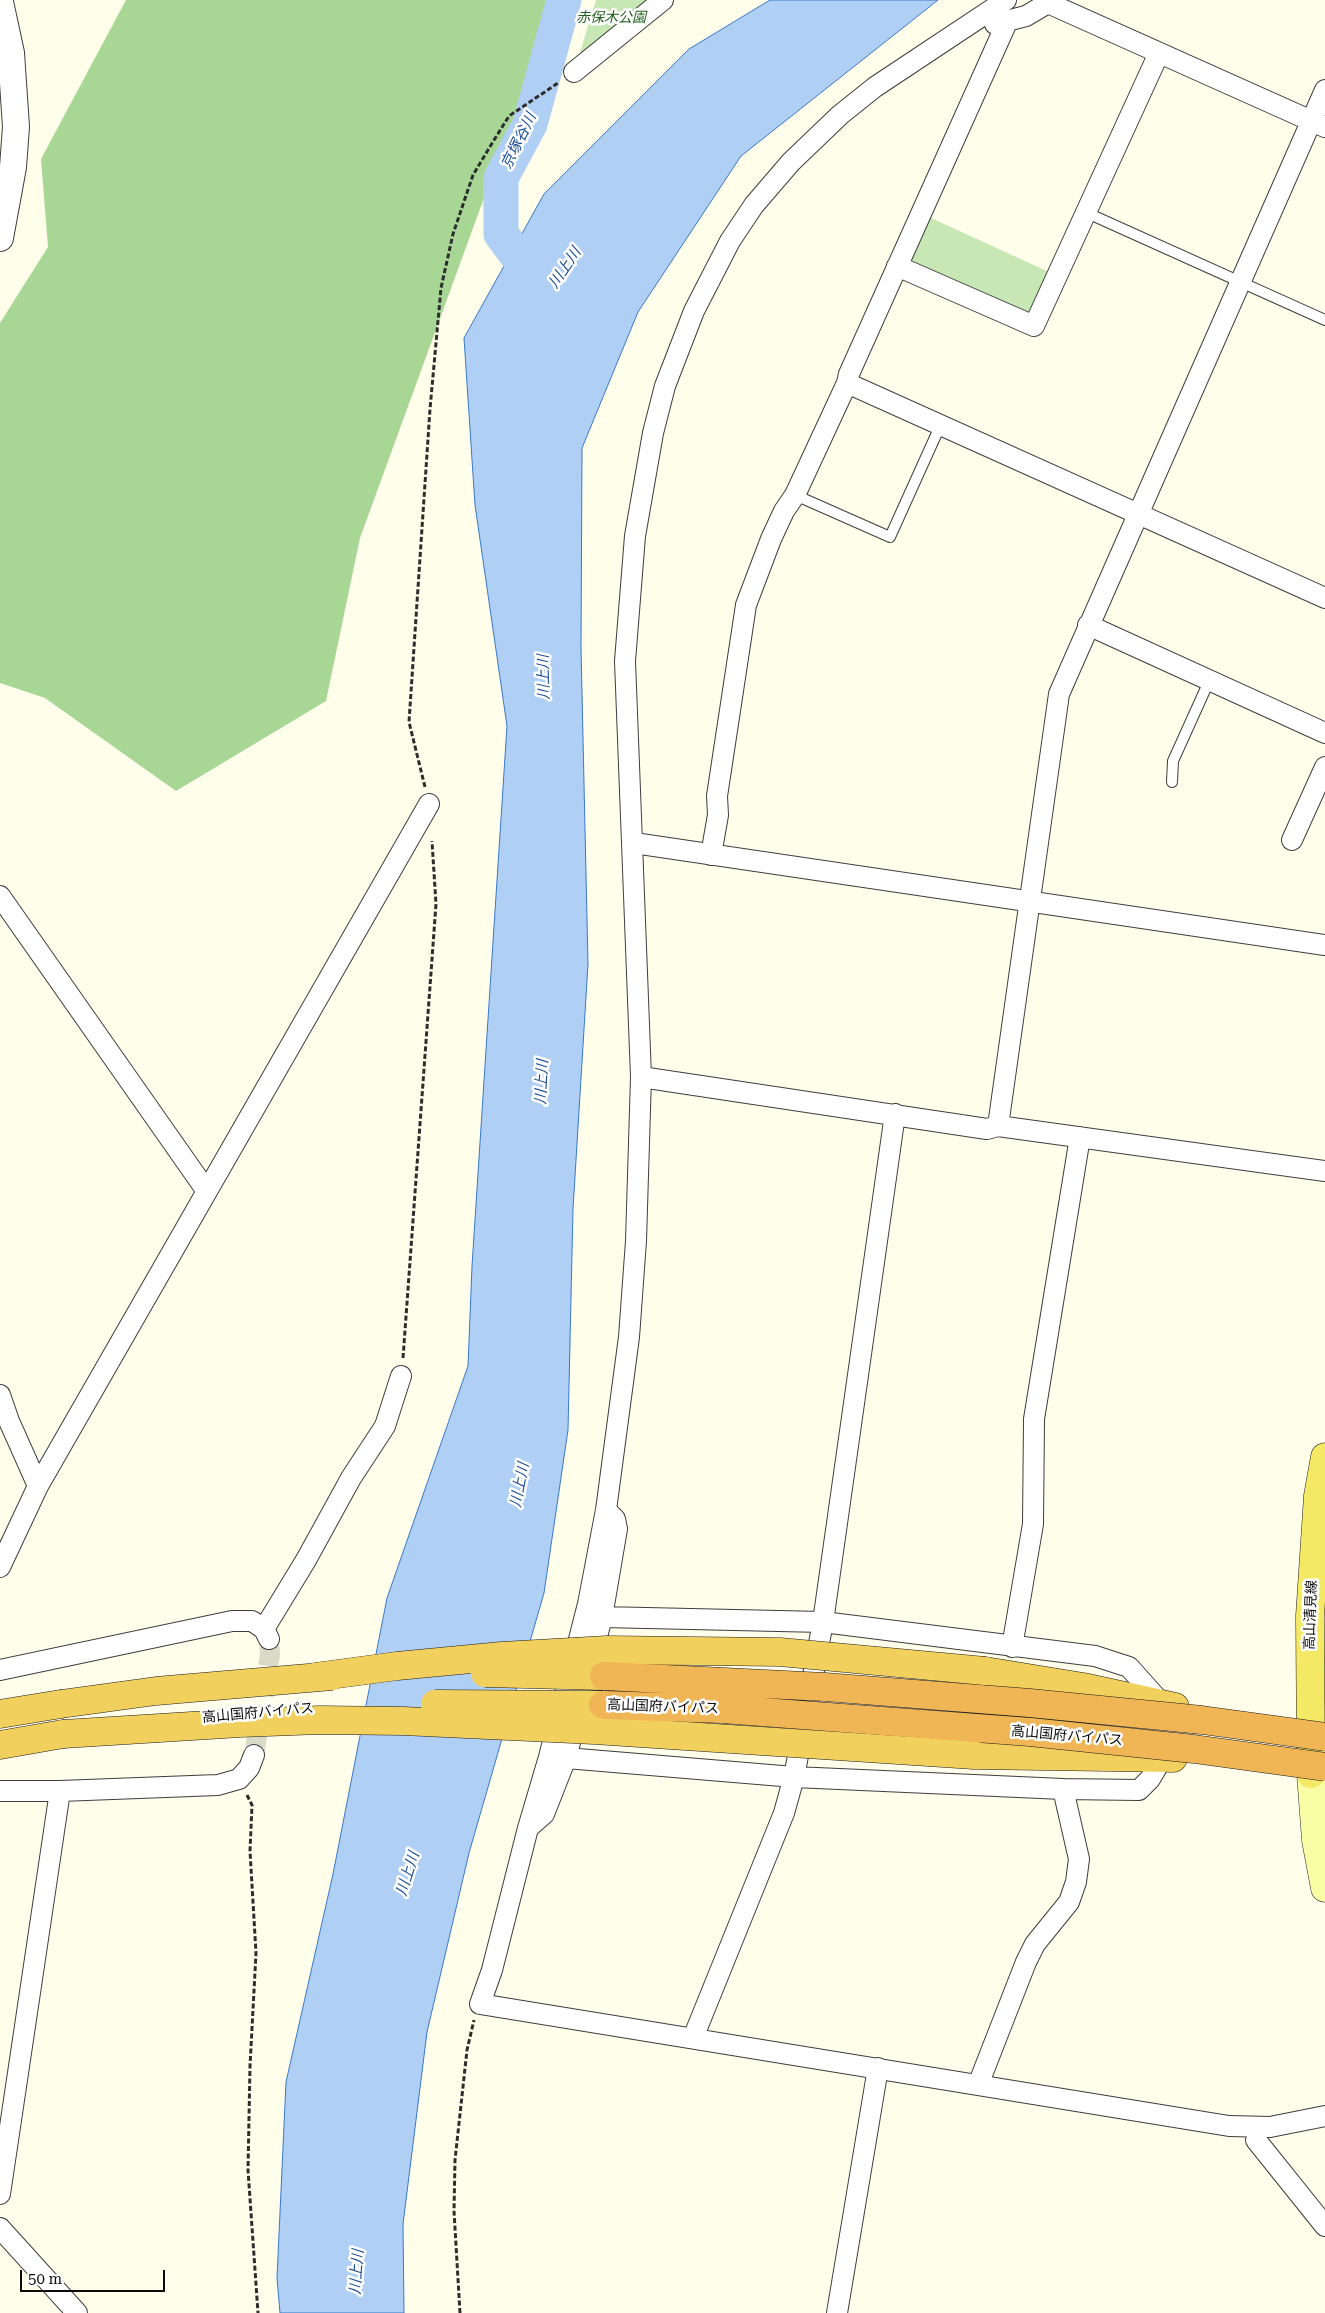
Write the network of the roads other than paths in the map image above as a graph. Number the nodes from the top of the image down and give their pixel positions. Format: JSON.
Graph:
{"nodes":[{"id":1,"x":663,"y":0,"type":"edge"},
{"id":2,"x":1006,"y":0,"type":"edge"},
{"id":3,"x":0,"y":2,"type":"edge"},
{"id":4,"x":1008,"y":20,"type":"junction"},
{"id":5,"x":954,"y":34,"type":"junction"},
{"id":6,"x":1159,"y":54,"type":"junction"},
{"id":7,"x":574,"y":72,"type":"road end"},
{"id":8,"x":1325,"y":90,"type":"edge"},
{"id":9,"x":1318,"y":124,"type":"edge"},
{"id":10,"x":1085,"y":212,"type":"junction"},
{"id":11,"x":0,"y":238,"type":"edge"},
{"id":12,"x":897,"y":266,"type":"junction"},
{"id":13,"x":1240,"y":282,"type":"junction"},
{"id":14,"x":1325,"y":320,"type":"edge"},
{"id":15,"x":847,"y":383,"type":"junction"},
{"id":16,"x":941,"y":424,"type":"junction"},
{"id":17,"x":795,"y":495,"type":"junction"},
{"id":18,"x":1137,"y":514,"type":"junction"},
{"id":19,"x":1325,"y":598,"type":"edge"},
{"id":20,"x":1088,"y":625,"type":"junction"},
{"id":21,"x":1210,"y":679,"type":"junction"},
{"id":22,"x":1325,"y":733,"type":"edge"},
{"id":23,"x":1325,"y":767,"type":"edge"},
{"id":24,"x":1172,"y":782,"type":"dead end"},
{"id":25,"x":429,"y":804,"type":"road end"},
{"id":26,"x":1292,"y":840,"type":"dead end"},
{"id":27,"x":634,"y":843,"type":"junction"},
{"id":28,"x":711,"y":854,"type":"junction"},
{"id":29,"x":0,"y":896,"type":"edge"},
{"id":30,"x":1029,"y":902,"type":"junction"},
{"id":31,"x":1325,"y":945,"type":"edge"},
{"id":32,"x":641,"y":1077,"type":"junction"},
{"id":33,"x":895,"y":1114,"type":"junction"},
{"id":34,"x":998,"y":1126,"type":"junction"},
{"id":35,"x":1080,"y":1137,"type":"junction"},
{"id":36,"x":1325,"y":1171,"type":"edge"},
{"id":37,"x":206,"y":1190,"type":"junction"},
{"id":38,"x":401,"y":1376,"type":"road end"},
{"id":39,"x":0,"y":1395,"type":"edge"},
{"id":40,"x":4,"y":1422,"type":"edge"},
{"id":41,"x":1325,"y":1457,"type":"edge"},
{"id":42,"x":38,"y":1486,"type":"junction"},
{"id":43,"x":606,"y":1510,"type":"junction"},
{"id":44,"x":0,"y":1567,"type":"edge"},
{"id":45,"x":602,"y":1617,"type":"junction"},
{"id":46,"x":823,"y":1622,"type":"junction"},
{"id":47,"x":1012,"y":1647,"type":"junction"},
{"id":48,"x":0,"y":1670,"type":"edge"},
{"id":49,"x":315,"y":1677,"type":"junction"},
{"id":50,"x":1163,"y":1705,"type":"junction"},
{"id":51,"x":0,"y":1714,"type":"edge"},
{"id":52,"x":1317,"y":1731,"type":"edge"},
{"id":53,"x":63,"y":1734,"type":"junction"},
{"id":54,"x":0,"y":1744,"type":"edge"},
{"id":55,"x":254,"y":1755,"type":"tunnel mouth"},
{"id":56,"x":1163,"y":1757,"type":"junction"},
{"id":57,"x":566,"y":1758,"type":"junction"},
{"id":58,"x":1318,"y":1770,"type":"edge"},
{"id":59,"x":794,"y":1777,"type":"junction"},
{"id":60,"x":1062,"y":1789,"type":"junction"},
{"id":61,"x":0,"y":1791,"type":"edge"},
{"id":62,"x":60,"y":1791,"type":"junction"},
{"id":63,"x":528,"y":1828,"type":"junction"},
{"id":64,"x":1325,"y":1888,"type":"edge"},
{"id":65,"x":692,"y":2038,"type":"junction"},
{"id":66,"x":878,"y":2068,"type":"junction"},
{"id":67,"x":978,"y":2085,"type":"junction"},
{"id":68,"x":1325,"y":2116,"type":"edge"},
{"id":69,"x":1256,"y":2140,"type":"dead end"},
{"id":70,"x":0,"y":2194,"type":"edge"},
{"id":71,"x":1325,"y":2226,"type":"edge"},
{"id":72,"x":0,"y":2228,"type":"edge"},
{"id":73,"x":77,"y":2313,"type":"edge"},
{"id":74,"x":837,"y":2313,"type":"edge"}],
"edges":[{"from":1,"to":7,"type":"street"},
{"from":2,"to":5,"type":"street"},
{"from":3,"to":11,"type":"street"},
{"from":4,"to":5,"type":"street"},
{"from":4,"to":6,"type":"street"},
{"from":4,"to":12,"type":"street"},
{"from":5,"to":27,"type":"street"},
{"from":6,"to":9,"type":"street"},
{"from":6,"to":10,"type":"street"},
{"from":8,"to":9,"type":"street"},
{"from":9,"to":13,"type":"street"},
{"from":10,"to":12,"type":"street"},
{"from":10,"to":13,"type":"lane"},
{"from":12,"to":15,"type":"street"},
{"from":13,"to":14,"type":"lane"},
{"from":13,"to":18,"type":"street"},
{"from":15,"to":16,"type":"street"},
{"from":15,"to":17,"type":"street"},
{"from":16,"to":17,"type":"lane"},
{"from":16,"to":18,"type":"street"},
{"from":17,"to":28,"type":"street"},
{"from":18,"to":19,"type":"street"},
{"from":18,"to":20,"type":"street"},
{"from":20,"to":21,"type":"street"},
{"from":20,"to":30,"type":"street"},
{"from":21,"to":22,"type":"street"},
{"from":21,"to":24,"type":"lane"},
{"from":23,"to":26,"type":"street"},
{"from":25,"to":37,"type":"street"},
{"from":27,"to":28,"type":"street"},
{"from":27,"to":32,"type":"street"},
{"from":28,"to":30,"type":"street"},
{"from":29,"to":37,"type":"street"},
{"from":30,"to":31,"type":"street"},
{"from":30,"to":34,"type":"street"},
{"from":32,"to":33,"type":"street"},
{"from":32,"to":43,"type":"street"},
{"from":33,"to":34,"type":"street"},
{"from":33,"to":46,"type":"street"},
{"from":34,"to":35,"type":"street"},
{"from":35,"to":36,"type":"street"},
{"from":35,"to":47,"type":"street"},
{"from":37,"to":42,"type":"street"},
{"from":38,"to":48,"type":"street"},
{"from":39,"to":40,"type":"street"},
{"from":40,"to":42,"type":"street"},
{"from":41,"to":52,"type":"main road","name":"高山清見線"},
{"from":42,"to":44,"type":"street"},
{"from":43,"to":45,"type":"street"},
{"from":43,"to":63,"type":"street"},
{"from":45,"to":46,"type":"street"},
{"from":45,"to":57,"type":"street"},
{"from":46,"to":47,"type":"street"},
{"from":46,"to":59,"type":"street"},
{"from":47,"to":50,"type":"street"},
{"from":49,"to":50,"type":"highway","bridge":true},
{"from":49,"to":51,"type":"highway","name":"高山国府バイパス","bridge":true},
{"from":49,"to":52,"type":"highway","name":"高山国府バイパス","bridge":true},
{"from":50,"to":52,"type":"highway"},
{"from":52,"to":58,"type":"main road","name":"高山清見線"},
{"from":53,"to":54,"type":"highway","name":"高山国府バイパス"},
{"from":53,"to":56,"type":"highway","bridge":true},
{"from":53,"to":58,"type":"highway","name":"高山国府バイパス","bridge":true},
{"from":55,"to":62,"type":"street"},
{"from":56,"to":58,"type":"highway"},
{"from":56,"to":60,"type":"street"},
{"from":57,"to":59,"type":"street"},
{"from":57,"to":63,"type":"street"},
{"from":58,"to":64,"type":"main road"},
{"from":59,"to":60,"type":"street"},
{"from":59,"to":65,"type":"street"},
{"from":60,"to":67,"type":"street"},
{"from":61,"to":62,"type":"street"},
{"from":62,"to":70,"type":"street"},
{"from":63,"to":65,"type":"street"},
{"from":65,"to":66,"type":"street"},
{"from":66,"to":67,"type":"street"},
{"from":66,"to":74,"type":"street"},
{"from":67,"to":68,"type":"street"},
{"from":69,"to":71,"type":"street"},
{"from":72,"to":73,"type":"street"}]}
